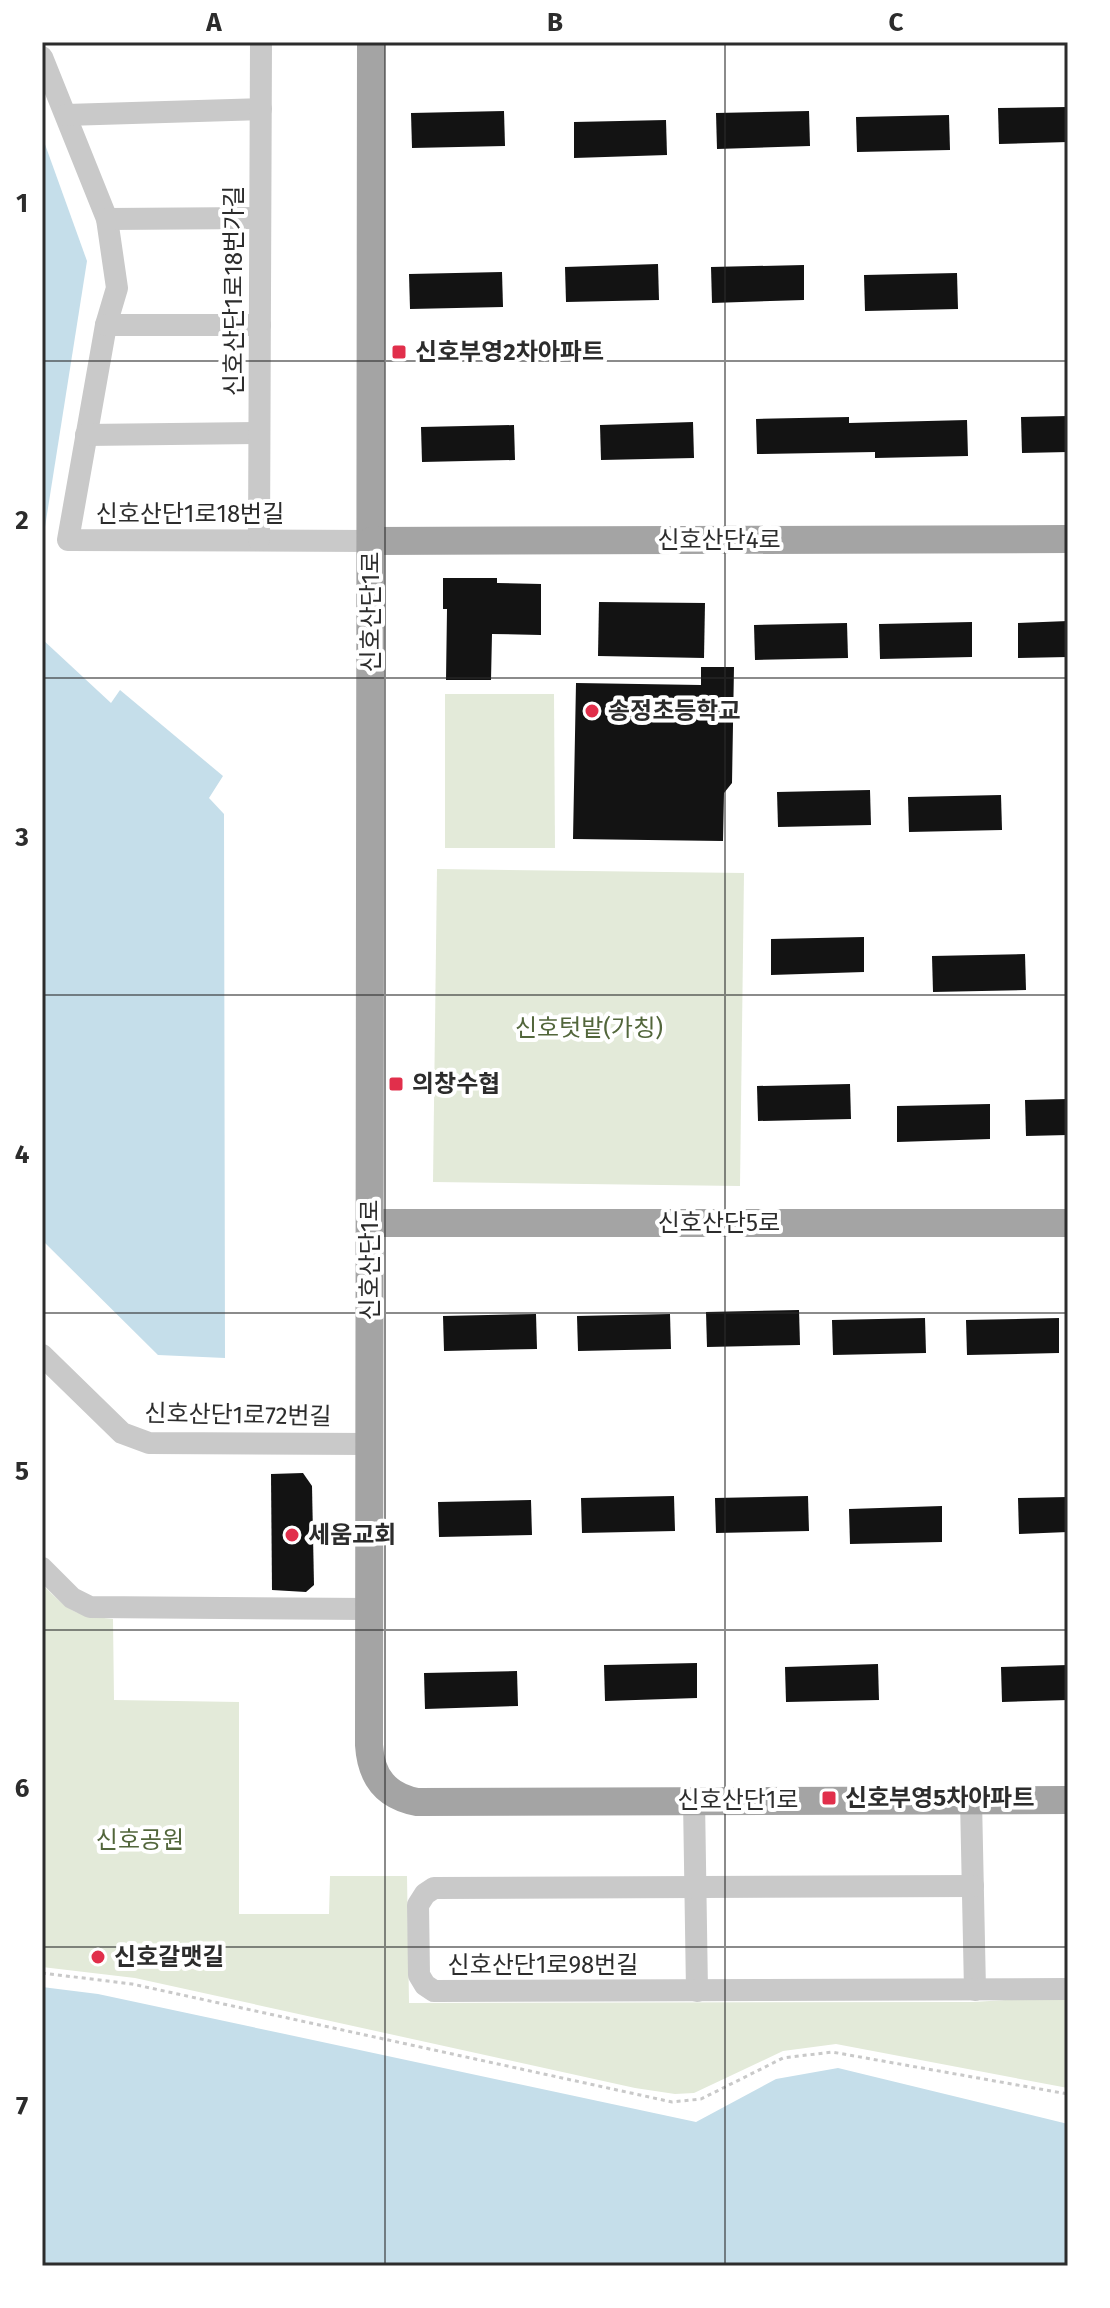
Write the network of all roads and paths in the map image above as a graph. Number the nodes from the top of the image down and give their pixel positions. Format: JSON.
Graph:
{"nodes":[{"id":1,"x":261,"y":42,"type":"edge"},
{"id":2,"x":371,"y":42,"type":"edge"},
{"id":3,"x":42,"y":57,"type":"edge"},
{"id":4,"x":261,"y":109,"type":"junction"},
{"id":5,"x":66,"y":115,"type":"junction"},
{"id":6,"x":260,"y":218,"type":"junction"},
{"id":7,"x":107,"y":219,"type":"junction"},
{"id":8,"x":106,"y":325,"type":"junction"},
{"id":9,"x":260,"y":325,"type":"junction"},
{"id":10,"x":259,"y":433,"type":"junction"},
{"id":11,"x":86,"y":435,"type":"junction"},
{"id":12,"x":1068,"y":539,"type":"edge"},
{"id":13,"x":259,"y":540,"type":"junction"},
{"id":14,"x":371,"y":541,"type":"junction"},
{"id":15,"x":370,"y":1223,"type":"junction"},
{"id":16,"x":1068,"y":1223,"type":"edge"},
{"id":17,"x":42,"y":1355,"type":"edge"},
{"id":18,"x":370,"y":1444,"type":"junction"},
{"id":19,"x":42,"y":1568,"type":"edge"},
{"id":20,"x":369,"y":1609,"type":"junction"},
{"id":21,"x":694,"y":1800,"type":"junction"},
{"id":22,"x":971,"y":1800,"type":"junction"},
{"id":23,"x":1068,"y":1800,"type":"edge"},
{"id":24,"x":973,"y":1886,"type":"junction"},
{"id":25,"x":695,"y":1887,"type":"junction"},
{"id":26,"x":42,"y":1973,"type":"edge"},
{"id":27,"x":1068,"y":1989,"type":"edge"},
{"id":28,"x":975,"y":1990,"type":"junction"},
{"id":29,"x":697,"y":1991,"type":"junction"},
{"id":30,"x":1068,"y":2094,"type":"edge"}],
"edges":[{"from":1,"to":4,"type":"street","name":"신호산단1로18번가길"},
{"from":2,"to":14,"type":"main road","name":"신호산단1로"},
{"from":3,"to":5,"type":"street","name":"신호산단1로18번길"},
{"from":4,"to":5,"type":"street"},
{"from":4,"to":6,"type":"street","name":"신호산단1로18번가길"},
{"from":5,"to":7,"type":"street","name":"신호산단1로18번길"},
{"from":6,"to":7,"type":"street"},
{"from":6,"to":9,"type":"street","name":"신호산단1로18번가길"},
{"from":7,"to":8,"type":"street","name":"신호산단1로18번길"},
{"from":8,"to":9,"type":"street"},
{"from":8,"to":11,"type":"street","name":"신호산단1로18번길"},
{"from":9,"to":10,"type":"street","name":"신호산단1로18번가길"},
{"from":10,"to":11,"type":"street"},
{"from":10,"to":13,"type":"street","name":"신호산단1로18번가길"},
{"from":11,"to":13,"type":"street","name":"신호산단1로18번길"},
{"from":12,"to":14,"type":"main road","name":"신호산단4로"},
{"from":13,"to":14,"type":"street","name":"신호산단1로18번길"},
{"from":14,"to":15,"type":"main road","name":"신호산단1로"},
{"from":15,"to":16,"type":"main road","name":"신호산단5로"},
{"from":15,"to":18,"type":"main road","name":"신호산단1로"},
{"from":17,"to":18,"type":"street","name":"신호산단1로72번길"},
{"from":18,"to":20,"type":"main road","name":"신호산단1로"},
{"from":19,"to":20,"type":"street"},
{"from":20,"to":21,"type":"main road","name":"신호산단1로"},
{"from":21,"to":22,"type":"main road","name":"신호산단1로"},
{"from":21,"to":25,"type":"street"},
{"from":22,"to":23,"type":"main road","name":"신호산단1로"},
{"from":22,"to":24,"type":"street"},
{"from":24,"to":25,"type":"street","name":"신호산단1로98번길"},
{"from":24,"to":28,"type":"street"},
{"from":25,"to":29,"type":"street"},
{"from":25,"to":29,"type":"street","name":"신호산단1로98번길"},
{"from":26,"to":30,"type":"path"},
{"from":27,"to":28,"type":"street","name":"신호산단1로98번길"},
{"from":28,"to":29,"type":"street","name":"신호산단1로98번길"}]}
